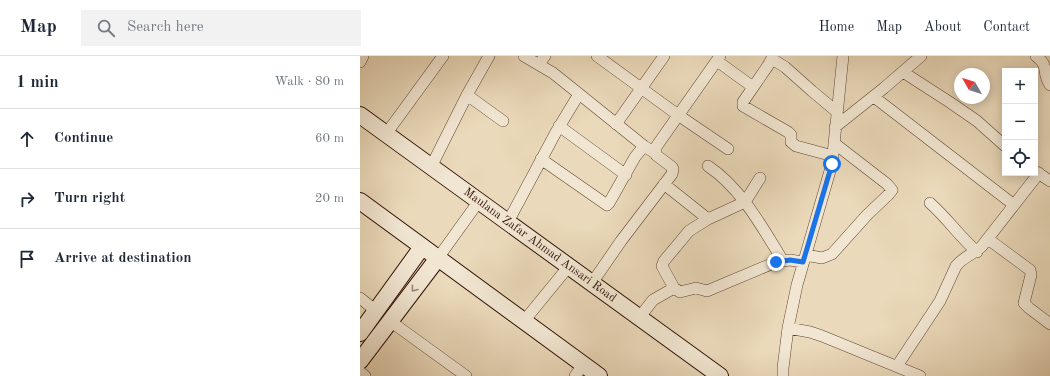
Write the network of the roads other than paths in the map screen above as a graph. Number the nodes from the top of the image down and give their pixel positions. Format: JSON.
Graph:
{"nodes":[{"id":1,"x":363,"y":56,"type":"edge"},
{"id":2,"x":441,"y":56,"type":"edge"},
{"id":3,"x":489,"y":56,"type":"edge"},
{"id":4,"x":524,"y":56,"type":"edge"},
{"id":5,"x":598,"y":56,"type":"edge"},
{"id":6,"x":664,"y":56,"type":"edge"},
{"id":7,"x":843,"y":56,"type":"edge"},
{"id":8,"x":920,"y":56,"type":"edge"},
{"id":9,"x":1036,"y":56,"type":"edge"},
{"id":10,"x":718,"y":58,"type":"edge"},
{"id":11,"x":772,"y":58,"type":"edge"},
{"id":12,"x":542,"y":60,"type":"edge"},
{"id":13,"x":360,"y":62,"type":"edge"},
{"id":14,"x":903,"y":72,"type":"junction"},
{"id":15,"x":1050,"y":85,"type":"edge"},
{"id":16,"x":753,"y":87,"type":"junction"},
{"id":17,"x":641,"y":88,"type":"junction"},
{"id":18,"x":579,"y":94,"type":"junction"},
{"id":19,"x":467,"y":95,"type":"junction"},
{"id":20,"x":874,"y":96,"type":"junction"},
{"id":21,"x":837,"y":112,"type":"junction"},
{"id":22,"x":678,"y":115,"type":"junction"},
{"id":23,"x":360,"y":116,"type":"edge"},
{"id":24,"x":503,"y":121,"type":"dead end"},
{"id":25,"x":616,"y":124,"type":"junction"},
{"id":26,"x":559,"y":126,"type":"junction"},
{"id":27,"x":835,"y":127,"type":"junction"},
{"id":28,"x":386,"y":134,"type":"junction"},
{"id":29,"x":834,"y":143,"type":"junction"},
{"id":30,"x":1002,"y":143,"type":"edge"},
{"id":31,"x":644,"y":146,"type":"junction"},
{"id":32,"x":728,"y":149,"type":"dead end"},
{"id":33,"x":655,"y":153,"type":"junction"},
{"id":34,"x":832,"y":156,"type":"junction"},
{"id":35,"x":541,"y":159,"type":"junction"},
{"id":36,"x":708,"y":166,"type":"dead end"},
{"id":37,"x":430,"y":167,"type":"junction"},
{"id":38,"x":1038,"y":173,"type":"edge"},
{"id":39,"x":626,"y":175,"type":"junction"},
{"id":40,"x":1034,"y":176,"type":"edge"},
{"id":41,"x":760,"y":178,"type":"dead end"},
{"id":42,"x":1050,"y":181,"type":"edge"},
{"id":43,"x":664,"y":184,"type":"junction"},
{"id":44,"x":360,"y":201,"type":"edge"},
{"id":45,"x":479,"y":201,"type":"junction"},
{"id":46,"x":745,"y":202,"type":"junction"},
{"id":47,"x":930,"y":203,"type":"dead end"},
{"id":48,"x":1014,"y":205,"type":"junction"},
{"id":49,"x":708,"y":219,"type":"junction"},
{"id":50,"x":508,"y":222,"type":"junction"},
{"id":51,"x":988,"y":239,"type":"junction"},
{"id":52,"x":422,"y":247,"type":"junction"},
{"id":53,"x":976,"y":252,"type":"junction"},
{"id":54,"x":438,"y":258,"type":"junction"},
{"id":55,"x":804,"y":258,"type":"junction"},
{"id":56,"x":784,"y":261,"type":"junction"},
{"id":57,"x":569,"y":266,"type":"junction"},
{"id":58,"x":592,"y":283,"type":"junction"},
{"id":59,"x":674,"y":288,"type":"junction"},
{"id":60,"x":360,"y":298,"type":"edge"},
{"id":61,"x":376,"y":311,"type":"junction"},
{"id":62,"x":639,"y":318,"type":"junction"},
{"id":63,"x":390,"y":321,"type":"junction"},
{"id":64,"x":524,"y":321,"type":"junction"},
{"id":65,"x":1050,"y":324,"type":"edge"},
{"id":66,"x":788,"y":328,"type":"junction"},
{"id":67,"x":360,"y":333,"type":"edge"},
{"id":68,"x":360,"y":361,"type":"edge"},
{"id":69,"x":897,"y":366,"type":"junction"},
{"id":70,"x":579,"y":370,"type":"edge"},
{"id":71,"x":360,"y":372,"type":"edge"},
{"id":72,"x":365,"y":376,"type":"edge"},
{"id":73,"x":466,"y":376,"type":"edge"},
{"id":74,"x":599,"y":376,"type":"edge"},
{"id":75,"x":720,"y":376,"type":"edge"},
{"id":76,"x":783,"y":376,"type":"edge"},
{"id":77,"x":920,"y":376,"type":"edge"}],
"edges":[{"from":1,"to":13,"type":"street"},
{"from":2,"to":28,"type":"street"},
{"from":3,"to":19,"type":"street"},
{"from":4,"to":12,"type":"street"},
{"from":5,"to":17,"type":"street"},
{"from":6,"to":17,"type":"street"},
{"from":7,"to":21,"type":"street"},
{"from":8,"to":14,"type":"street"},
{"from":9,"to":15,"type":"street"},
{"from":10,"to":16,"type":"street"},
{"from":10,"to":22,"type":"street"},
{"from":11,"to":16,"type":"street"},
{"from":11,"to":21,"type":"street"},
{"from":12,"to":18,"type":"street"},
{"from":14,"to":20,"type":"street"},
{"from":14,"to":30,"type":"street"},
{"from":16,"to":34,"type":"street"},
{"from":17,"to":22,"type":"street"},
{"from":17,"to":25,"type":"street"},
{"from":18,"to":25,"type":"street"},
{"from":18,"to":26,"type":"street"},
{"from":19,"to":24,"type":"street"},
{"from":19,"to":37,"type":"street"},
{"from":20,"to":27,"type":"street"},
{"from":20,"to":48,"type":"street"},
{"from":21,"to":27,"type":"street"},
{"from":22,"to":32,"type":"street"},
{"from":22,"to":33,"type":"street"},
{"from":23,"to":28,"type":"street","name":"Maulana Zafar Ahmad Ansari Road"},
{"from":25,"to":31,"type":"street"},
{"from":26,"to":35,"type":"street"},
{"from":26,"to":39,"type":"street"},
{"from":27,"to":29,"type":"street"},
{"from":28,"to":37,"type":"street","name":"Maulana Zafar Ahmad Ansari Road"},
{"from":29,"to":34,"type":"street"},
{"from":29,"to":55,"type":"street"},
{"from":31,"to":33,"type":"street"},
{"from":31,"to":39,"type":"street"},
{"from":33,"to":43,"type":"street"},
{"from":34,"to":55,"type":"street"},
{"from":35,"to":39,"type":"street"},
{"from":35,"to":50,"type":"street"},
{"from":36,"to":46,"type":"street"},
{"from":37,"to":45,"type":"street","name":"Maulana Zafar Ahmad Ansari Road"},
{"from":38,"to":42,"type":"street"},
{"from":40,"to":48,"type":"street"},
{"from":41,"to":46,"type":"street"},
{"from":43,"to":49,"type":"street"},
{"from":43,"to":58,"type":"street"},
{"from":44,"to":52,"type":"street"},
{"from":45,"to":50,"type":"street","name":"Maulana Zafar Ahmad Ansari Road"},
{"from":45,"to":54,"type":"street"},
{"from":46,"to":49,"type":"street"},
{"from":46,"to":56,"type":"street"},
{"from":47,"to":53,"type":"street"},
{"from":48,"to":51,"type":"street"},
{"from":49,"to":59,"type":"street"},
{"from":50,"to":57,"type":"street","name":"Maulana Zafar Ahmad Ansari Road"},
{"from":51,"to":53,"type":"street"},
{"from":51,"to":65,"type":"street"},
{"from":52,"to":54,"type":"street"},
{"from":52,"to":61,"type":"street"},
{"from":53,"to":69,"type":"street"},
{"from":54,"to":63,"type":"street","one_way":true},
{"from":54,"to":64,"type":"street"},
{"from":55,"to":56,"type":"street"},
{"from":55,"to":66,"type":"street"},
{"from":56,"to":59,"type":"street"},
{"from":57,"to":58,"type":"street","name":"Maulana Zafar Ahmad Ansari Road"},
{"from":57,"to":64,"type":"street"},
{"from":58,"to":62,"type":"street","name":"Maulana Zafar Ahmad Ansari Road"},
{"from":59,"to":62,"type":"street"},
{"from":60,"to":61,"type":"street"},
{"from":61,"to":67,"type":"street"},
{"from":62,"to":75,"type":"street","name":"Maulana Zafar Ahmad Ansari Road"},
{"from":63,"to":68,"type":"street"},
{"from":63,"to":73,"type":"street"},
{"from":64,"to":70,"type":"street"},
{"from":66,"to":69,"type":"street"},
{"from":66,"to":76,"type":"street"},
{"from":69,"to":77,"type":"street"},
{"from":70,"to":74,"type":"street"},
{"from":71,"to":72,"type":"street"}]}
